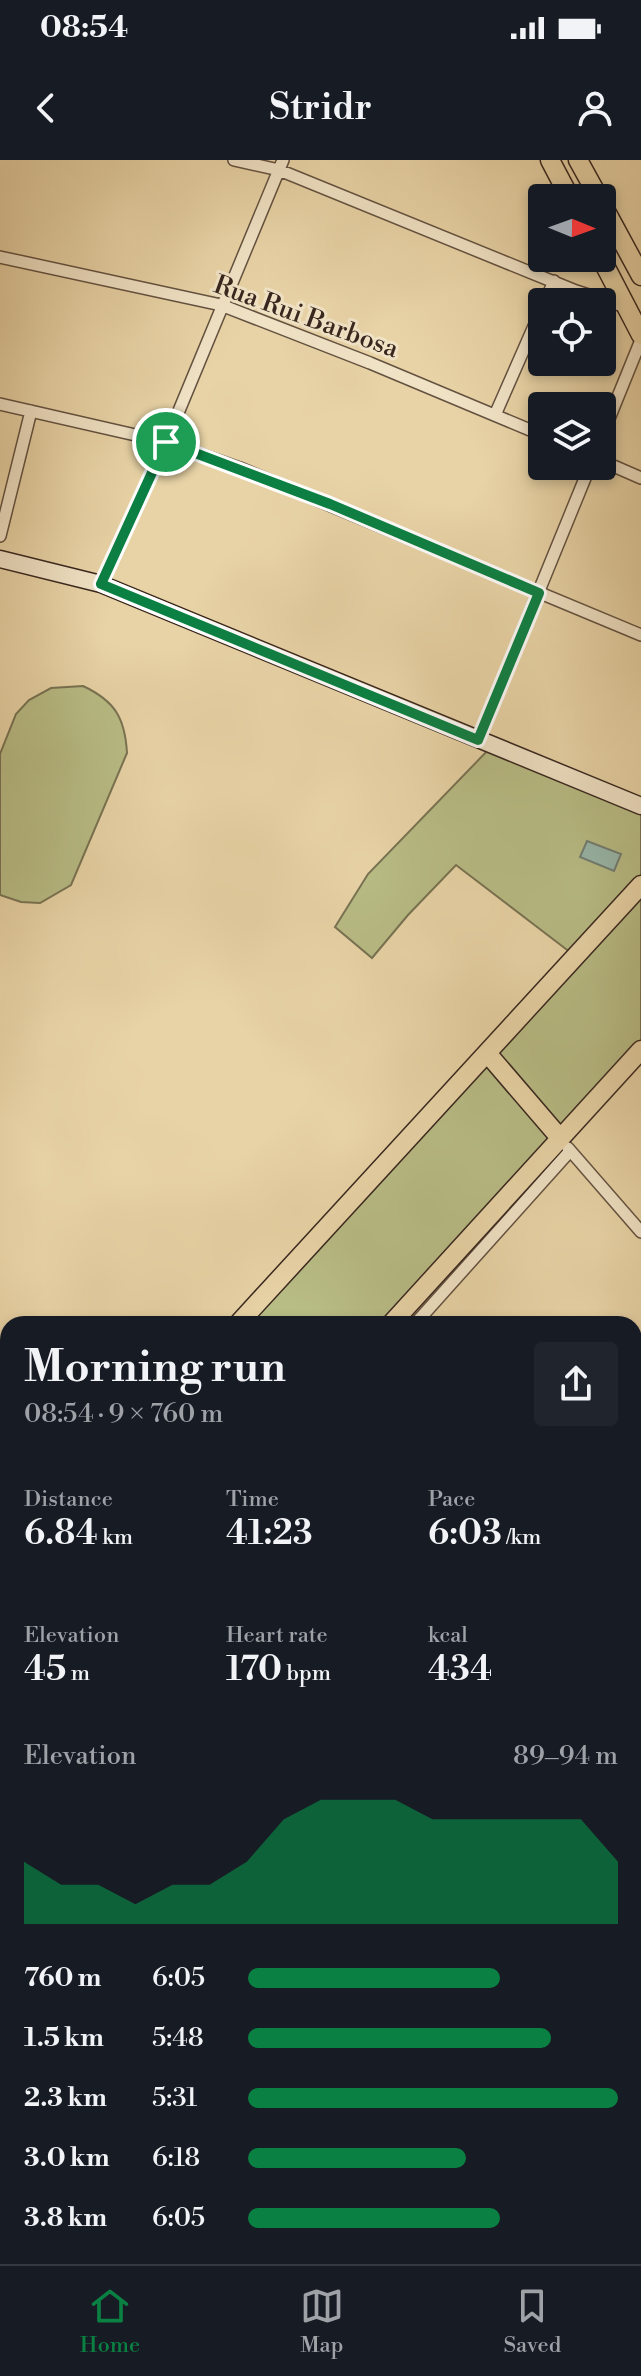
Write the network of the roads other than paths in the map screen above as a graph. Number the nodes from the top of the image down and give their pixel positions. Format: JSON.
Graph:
{"nodes":[{"id":1,"x":234,"y":160,"type":"edge"},
{"id":2,"x":550,"y":160,"type":"edge"},
{"id":3,"x":577,"y":160,"type":"edge"},
{"id":4,"x":281,"y":165,"type":"edge"},
{"id":5,"x":563,"y":184,"type":"edge"},
{"id":6,"x":591,"y":184,"type":"edge"},
{"id":7,"x":616,"y":230,"type":"edge"},
{"id":8,"x":0,"y":257,"type":"edge"},
{"id":9,"x":608,"y":272,"type":"edge"},
{"id":10,"x":641,"y":276,"type":"edge"},
{"id":11,"x":554,"y":281,"type":"junction"},
{"id":12,"x":551,"y":288,"type":"edge"},
{"id":13,"x":221,"y":305,"type":"junction"},
{"id":14,"x":626,"y":307,"type":"junction"},
{"id":15,"x":641,"y":338,"type":"edge"},
{"id":16,"x":528,"y":340,"type":"edge"},
{"id":17,"x":616,"y":401,"type":"edge"},
{"id":18,"x":0,"y":404,"type":"edge"},
{"id":19,"x":31,"y":411,"type":"junction"},
{"id":20,"x":495,"y":415,"type":"junction"},
{"id":21,"x":528,"y":429,"type":"edge"},
{"id":22,"x":166,"y":442,"type":"junction"},
{"id":23,"x":616,"y":467,"type":"edge"},
{"id":24,"x":641,"y":478,"type":"edge"},
{"id":25,"x":584,"y":480,"type":"edge"},
{"id":26,"x":0,"y":536,"type":"edge"},
{"id":27,"x":0,"y":559,"type":"edge"},
{"id":28,"x":101,"y":584,"type":"junction"},
{"id":29,"x":539,"y":593,"type":"junction"},
{"id":30,"x":641,"y":635,"type":"edge"},
{"id":31,"x":478,"y":740,"type":"junction"},
{"id":32,"x":641,"y":806,"type":"edge"},
{"id":33,"x":641,"y":885,"type":"edge"},
{"id":34,"x":641,"y":1050,"type":"edge"},
{"id":35,"x":487,"y":1053,"type":"junction"},
{"id":36,"x":565,"y":1144,"type":"junction"},
{"id":37,"x":641,"y":1232,"type":"edge"},
{"id":38,"x":245,"y":1316,"type":"edge"},
{"id":39,"x":399,"y":1316,"type":"edge"},
{"id":40,"x":422,"y":1316,"type":"edge"}],
"edges":[{"from":1,"to":4,"type":"street"},
{"from":2,"to":3,"type":"main road"},
{"from":2,"to":5,"type":"main road"},
{"from":3,"to":6,"type":"main road"},
{"from":4,"to":11,"type":"street"},
{"from":4,"to":13,"type":"street"},
{"from":7,"to":10,"type":"main road"},
{"from":8,"to":13,"type":"street","name":"Rua Rui Barbosa"},
{"from":9,"to":14,"type":"main road"},
{"from":11,"to":12,"type":"street"},
{"from":11,"to":14,"type":"street"},
{"from":13,"to":20,"type":"street","name":"Rua Rui Barbosa"},
{"from":13,"to":22,"type":"street"},
{"from":14,"to":15,"type":"main road"},
{"from":15,"to":17,"type":"street"},
{"from":16,"to":20,"type":"street"},
{"from":18,"to":19,"type":"street"},
{"from":19,"to":22,"type":"street"},
{"from":19,"to":26,"type":"street"},
{"from":20,"to":21,"type":"street","name":"Rua Rui Barbosa"},
{"from":22,"to":28,"type":"street"},
{"from":22,"to":29,"type":"street"},
{"from":23,"to":24,"type":"street"},
{"from":25,"to":29,"type":"street"},
{"from":27,"to":28,"type":"street"},
{"from":28,"to":31,"type":"street"},
{"from":29,"to":30,"type":"street"},
{"from":29,"to":31,"type":"street"},
{"from":31,"to":32,"type":"street"},
{"from":33,"to":35,"type":"main road"},
{"from":34,"to":36,"type":"main road"},
{"from":35,"to":36,"type":"main road"},
{"from":35,"to":38,"type":"main road"},
{"from":36,"to":37,"type":"street"},
{"from":36,"to":39,"type":"main road"},
{"from":36,"to":40,"type":"street"}]}
